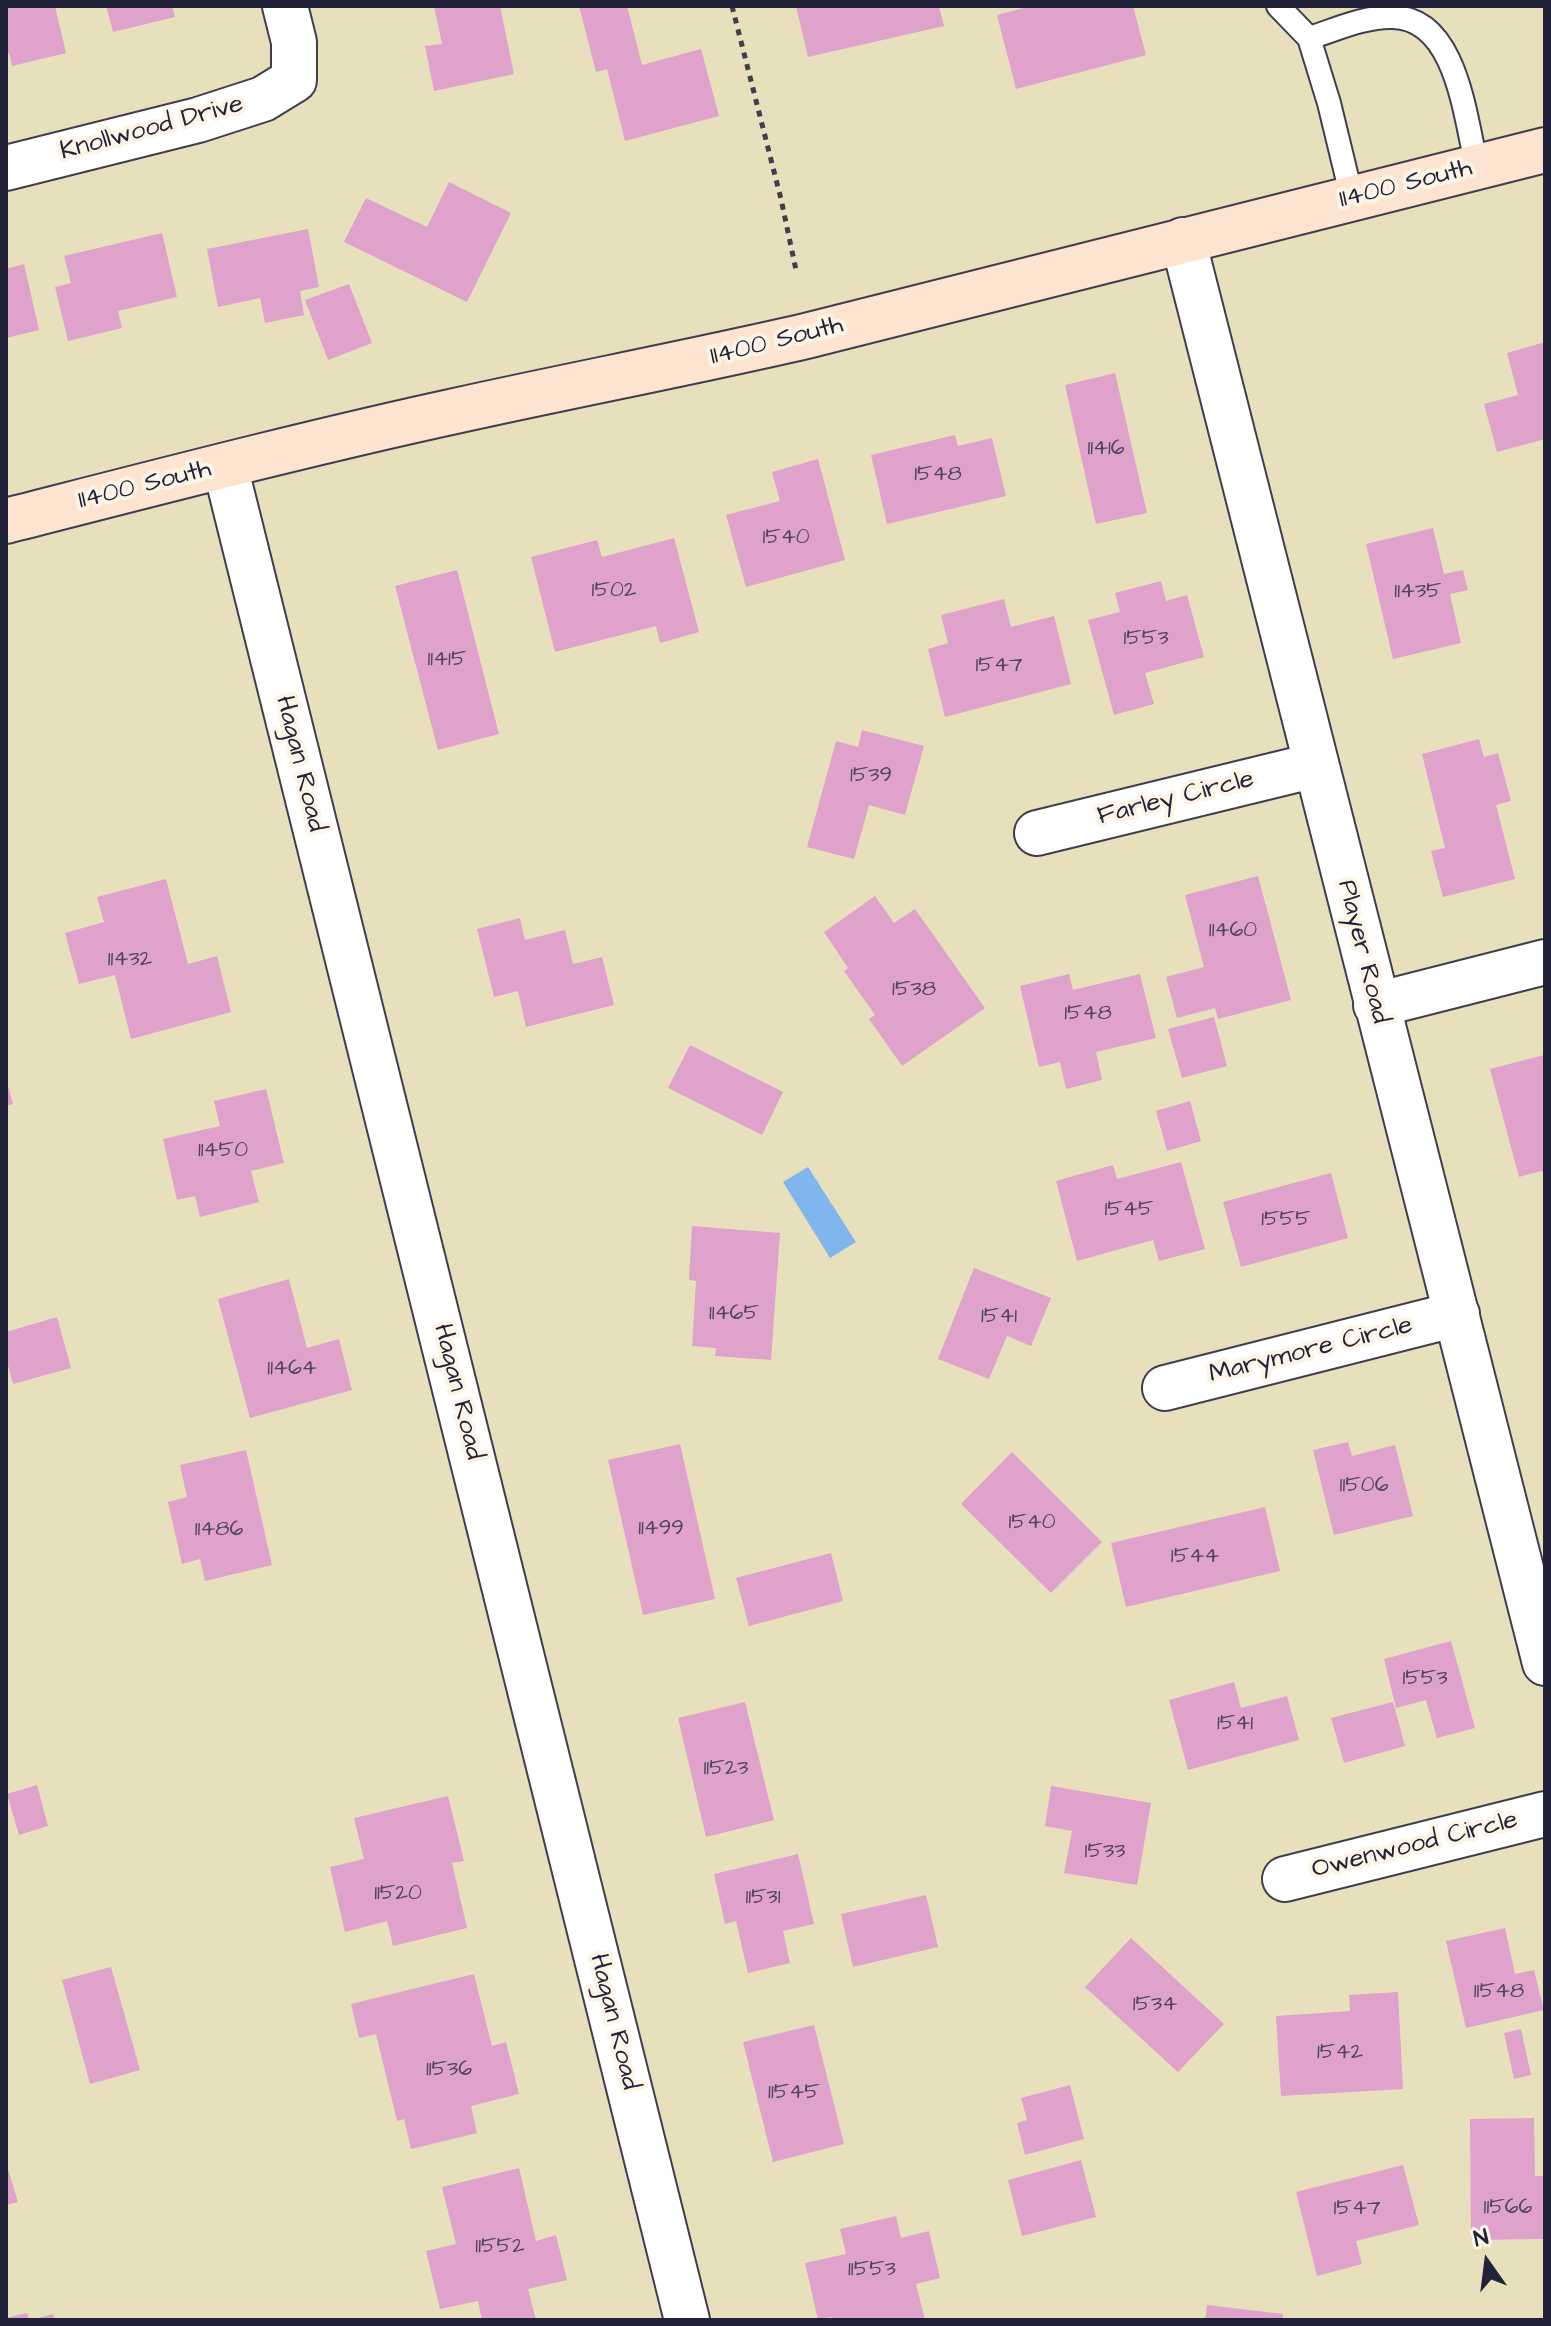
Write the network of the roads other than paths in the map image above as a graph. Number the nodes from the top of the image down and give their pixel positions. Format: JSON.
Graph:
{"nodes":[{"id":1,"x":285,"y":6,"type":"edge"},
{"id":2,"x":1278,"y":6,"type":"edge"},
{"id":3,"x":1309,"y":38,"type":"junction"},
{"id":4,"x":1545,"y":150,"type":"edge"},
{"id":5,"x":1477,"y":167,"type":"junction"},
{"id":6,"x":6,"y":168,"type":"edge"},
{"id":7,"x":1352,"y":198,"type":"junction"},
{"id":8,"x":1183,"y":240,"type":"junction"},
{"id":9,"x":225,"y":466,"type":"junction"},
{"id":10,"x":6,"y":521,"type":"edge"},
{"id":11,"x":1316,"y":765,"type":"junction"},
{"id":12,"x":1037,"y":833,"type":"dead end"},
{"id":13,"x":1545,"y":962,"type":"edge"},
{"id":14,"x":1376,"y":1005,"type":"junction"},
{"id":15,"x":1457,"y":1314,"type":"junction"},
{"id":16,"x":1165,"y":1388,"type":"dead end"},
{"id":17,"x":1545,"y":1663,"type":"edge"},
{"id":18,"x":1545,"y":1814,"type":"edge"},
{"id":19,"x":1285,"y":1879,"type":"dead end"},
{"id":20,"x":687,"y":2320,"type":"edge"}],
"edges":[{"from":1,"to":6,"type":"street","name":"Knollwood Drive"},
{"from":2,"to":3,"type":"lane"},
{"from":3,"to":5,"type":"lane"},
{"from":3,"to":7,"type":"lane"},
{"from":4,"to":5,"type":"main road","name":"11400 South"},
{"from":5,"to":7,"type":"main road","name":"11400 South"},
{"from":7,"to":8,"type":"main road","name":"11400 South"},
{"from":8,"to":9,"type":"main road","name":"11400 South"},
{"from":8,"to":11,"type":"street","name":"Player Road"},
{"from":9,"to":10,"type":"main road","name":"11400 South"},
{"from":9,"to":20,"type":"street","name":"Hagan Road"},
{"from":11,"to":12,"type":"street","name":"Farley Circle"},
{"from":11,"to":14,"type":"street","name":"Player Road"},
{"from":13,"to":14,"type":"street"},
{"from":14,"to":15,"type":"street","name":"Player Road"},
{"from":15,"to":16,"type":"street","name":"Marymore Circle"},
{"from":15,"to":17,"type":"street","name":"Player Road"},
{"from":18,"to":19,"type":"street","name":"Owenwood Circle"}]}
